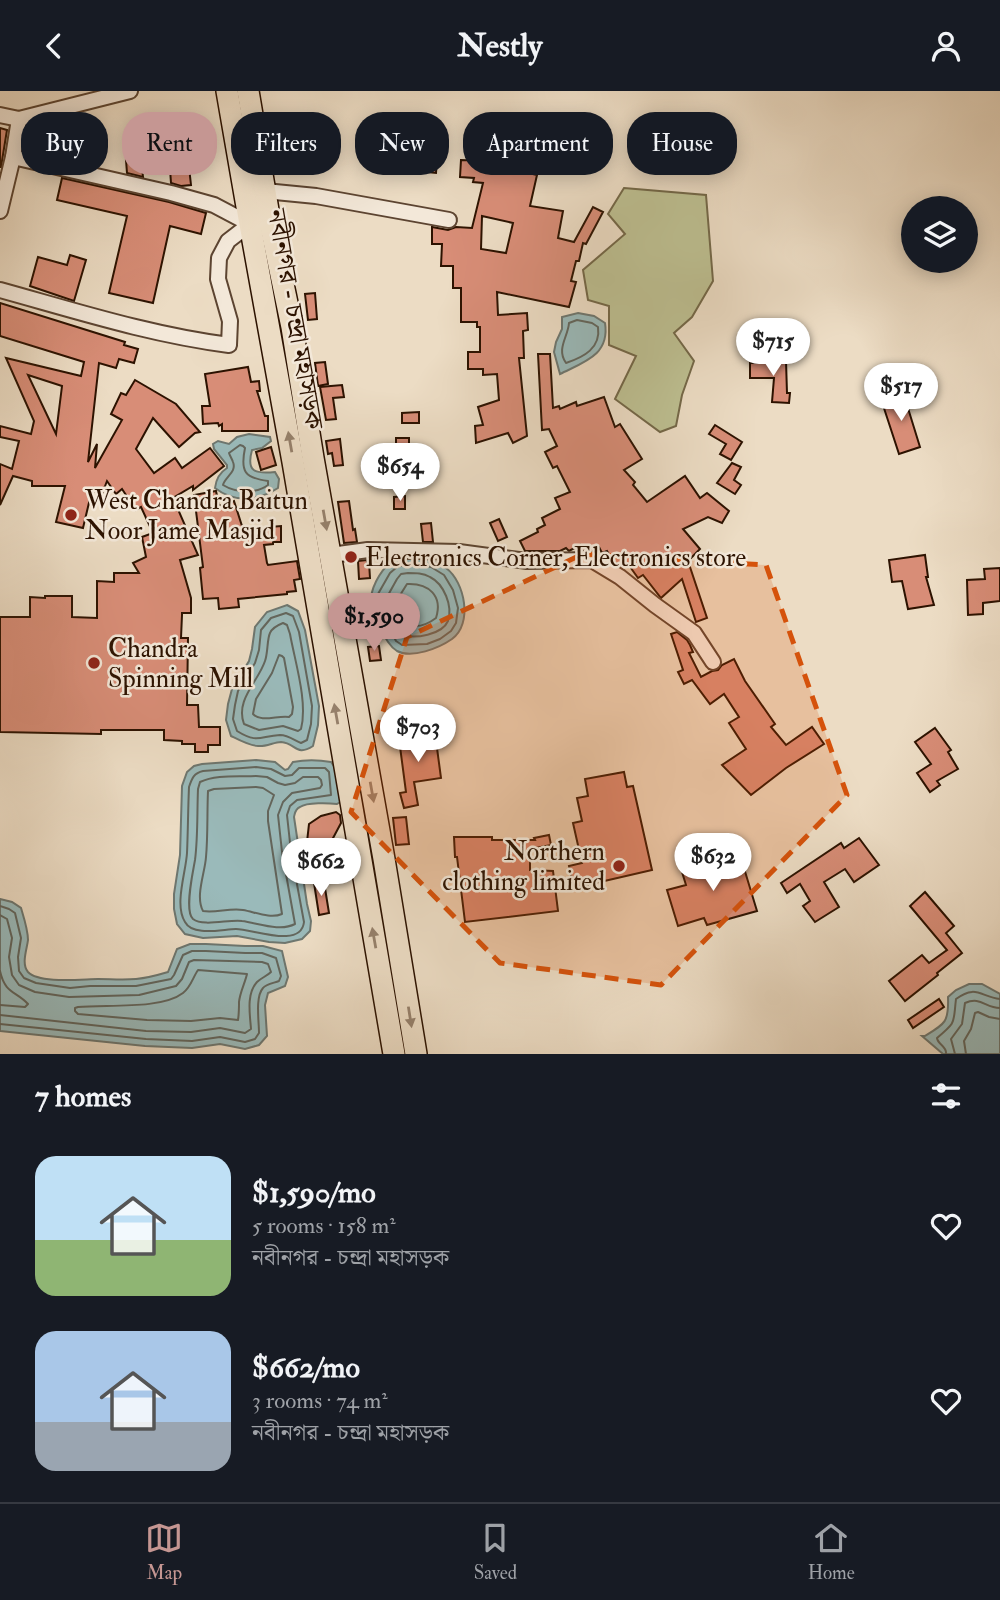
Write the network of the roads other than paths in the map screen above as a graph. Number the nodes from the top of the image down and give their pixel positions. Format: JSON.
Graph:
{"nodes":[{"id":1,"x":131,"y":91,"type":"edge"},
{"id":2,"x":227,"y":91,"type":"edge"},
{"id":3,"x":248,"y":91,"type":"edge"},
{"id":4,"x":0,"y":115,"type":"edge"},
{"id":5,"x":19,"y":119,"type":"junction"},
{"id":6,"x":13,"y":157,"type":"junction"},
{"id":7,"x":265,"y":191,"type":"junction"},
{"id":8,"x":0,"y":211,"type":"edge"},
{"id":9,"x":449,"y":219,"type":"dead end"},
{"id":10,"x":250,"y":225,"type":"junction"},
{"id":11,"x":0,"y":290,"type":"edge"},
{"id":12,"x":331,"y":555,"type":"junction"},
{"id":13,"x":713,"y":662,"type":"dead end"},
{"id":14,"x":394,"y":1054,"type":"edge"},
{"id":15,"x":416,"y":1054,"type":"edge"}],
"edges":[{"from":1,"to":5,"type":"street"},
{"from":2,"to":10,"type":"highway","name":"নবীনগর - চন্দ্রা মহাসড়ক"},
{"from":3,"to":7,"type":"highway","name":"নবীনগর - চন্দ্রা মহাসড়ক"},
{"from":4,"to":5,"type":"street"},
{"from":5,"to":6,"type":"street"},
{"from":6,"to":8,"type":"street"},
{"from":6,"to":10,"type":"street"},
{"from":7,"to":9,"type":"street"},
{"from":7,"to":12,"type":"highway","name":"নবীনগর - চন্দ্রা মহাসড়ক","one_way":true},
{"from":10,"to":11,"type":"street"},
{"from":14,"to":10,"type":"highway","name":"নবীনগর - চন্দ্রা মহাসড়ক","one_way":true},
{"from":12,"to":13,"type":"street"},
{"from":12,"to":15,"type":"highway","name":"নবীনগর - চন্দ্রা মহাসড়ক","one_way":true}]}
